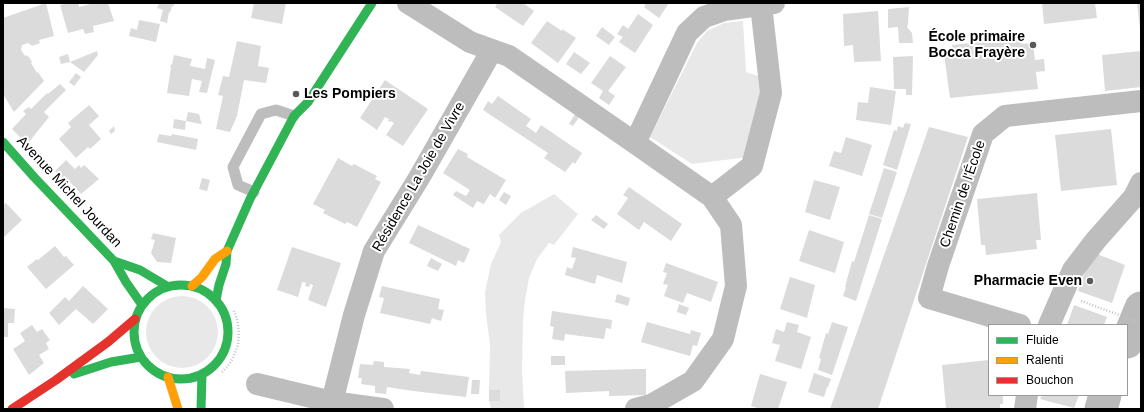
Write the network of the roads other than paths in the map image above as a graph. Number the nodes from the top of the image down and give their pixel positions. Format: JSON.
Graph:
{"nodes":[{"id":1,"x":372,"y":3,"type":"edge"},
{"id":2,"x":408,"y":3,"type":"edge"},
{"id":3,"x":767,"y":4,"type":"edge"},
{"id":4,"x":492,"y":50,"type":"junction"},
{"id":5,"x":1141,"y":102,"type":"edge"},
{"id":6,"x":293,"y":104,"type":"dead end"},
{"id":7,"x":294,"y":116,"type":"junction"},
{"id":8,"x":3,"y":142,"type":"edge"},
{"id":9,"x":636,"y":143,"type":"junction"},
{"id":10,"x":1141,"y":183,"type":"edge"},
{"id":11,"x":254,"y":192,"type":"junction"},
{"id":12,"x":712,"y":197,"type":"junction"},
{"id":13,"x":227,"y":251,"type":"junction"},
{"id":14,"x":114,"y":261,"type":"junction"},
{"id":15,"x":167,"y":286,"type":"junction"},
{"id":16,"x":192,"y":286,"type":"junction"},
{"id":17,"x":216,"y":300,"type":"junction"},
{"id":18,"x":142,"y":304,"type":"junction"},
{"id":19,"x":135,"y":319,"type":"junction"},
{"id":20,"x":1017,"y":324,"type":"edge"},
{"id":21,"x":1049,"y":324,"type":"edge"},
{"id":22,"x":141,"y":356,"type":"junction"},
{"id":23,"x":202,"y":374,"type":"junction"},
{"id":24,"x":168,"y":377,"type":"junction"},
{"id":25,"x":56,"y":380,"type":"junction"},
{"id":26,"x":257,"y":384,"type":"dead end"},
{"id":27,"x":1027,"y":396,"type":"edge"},
{"id":28,"x":332,"y":402,"type":"junction"},
{"id":29,"x":12,"y":409,"type":"edge"},
{"id":30,"x":178,"y":409,"type":"edge"},
{"id":31,"x":201,"y":409,"type":"edge"},
{"id":32,"x":383,"y":409,"type":"edge"},
{"id":33,"x":636,"y":409,"type":"edge"},
{"id":34,"x":1025,"y":409,"type":"edge"}],
"edges":[{"from":1,"to":7,"type":"main road"},
{"from":2,"to":4,"type":"street"},
{"from":3,"to":9,"type":"street"},
{"from":3,"to":12,"type":"street"},
{"from":4,"to":9,"type":"street"},
{"from":4,"to":28,"type":"street","name":"Résidence La Joie de Vivre"},
{"from":5,"to":20,"type":"street","name":"Chemin de l'École"},
{"from":6,"to":7,"type":"main road"},
{"from":7,"to":11,"type":"main road"},
{"from":7,"to":11,"type":"lane"},
{"from":8,"to":14,"type":"main road","name":"Avenue Michel Jourdan"},
{"from":9,"to":12,"type":"street"},
{"from":10,"to":21,"type":"street"},
{"from":11,"to":13,"type":"main road"},
{"from":12,"to":33,"type":"street"},
{"from":13,"to":16,"type":"main road"},
{"from":13,"to":17,"type":"main road"},
{"from":14,"to":15,"type":"main road","name":"Avenue Michel Jourdan"},
{"from":14,"to":18,"type":"main road","name":"Avenue Michel Jourdan"},
{"from":15,"to":16,"type":"main road"},
{"from":15,"to":18,"type":"main road"},
{"from":16,"to":17,"type":"main road"},
{"from":17,"to":23,"type":"main road"},
{"from":18,"to":19,"type":"main road"},
{"from":19,"to":22,"type":"main road"},
{"from":19,"to":25,"type":"main road"},
{"from":22,"to":24,"type":"main road"},
{"from":22,"to":25,"type":"main road"},
{"from":23,"to":24,"type":"main road"},
{"from":23,"to":31,"type":"main road"},
{"from":24,"to":30,"type":"main road"},
{"from":25,"to":29,"type":"main road"},
{"from":26,"to":28,"type":"street"},
{"from":27,"to":34,"type":"street"},
{"from":28,"to":32,"type":"street"}]}
